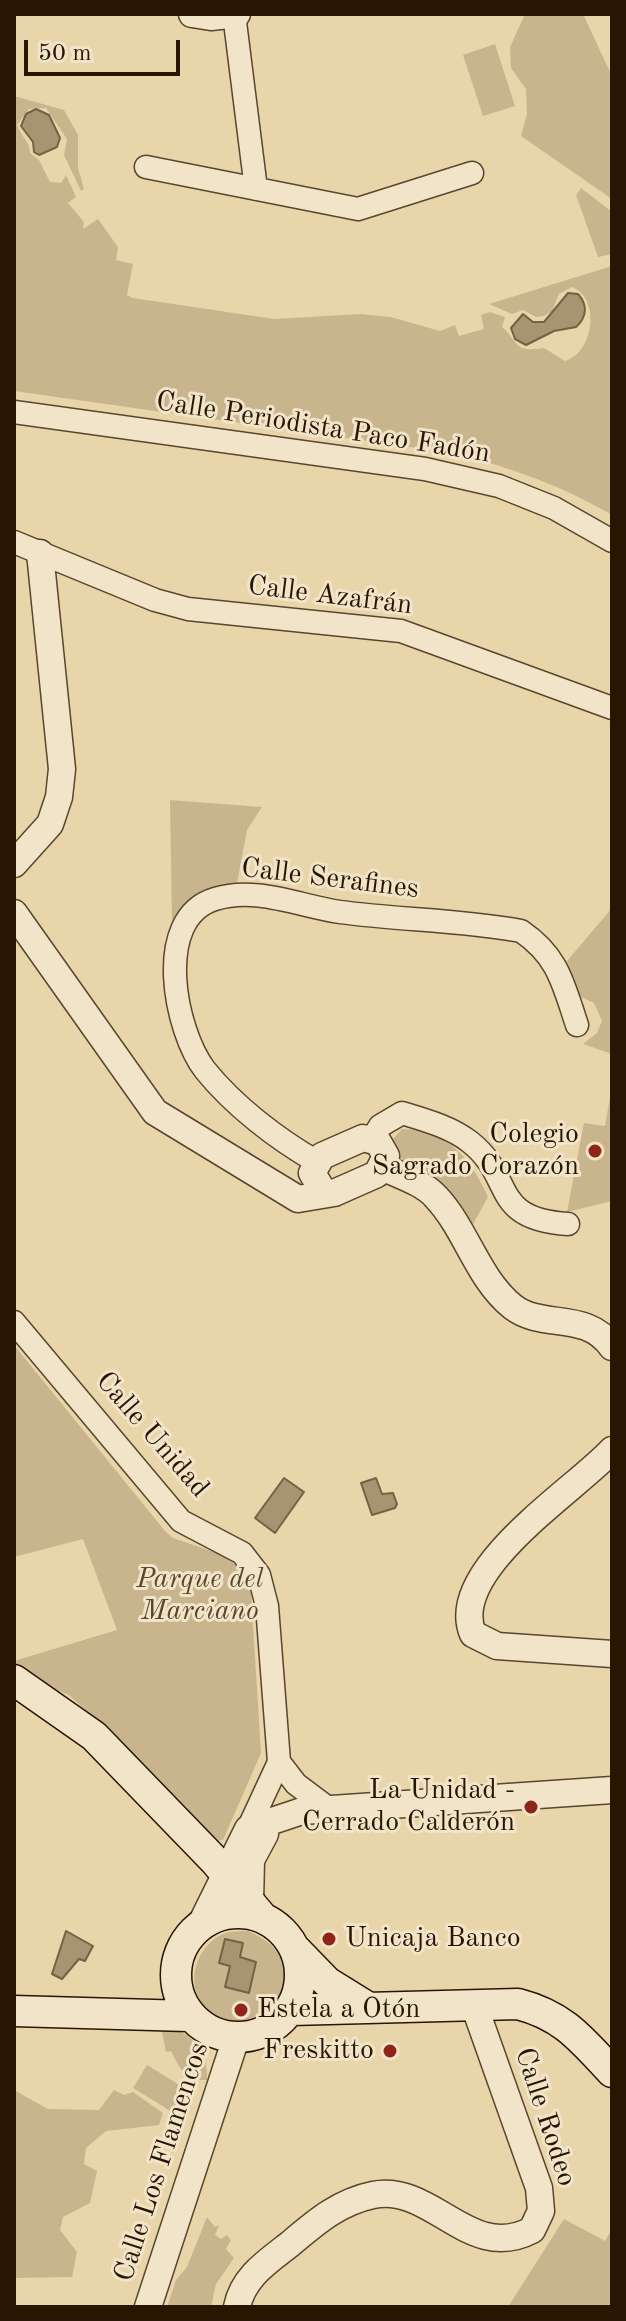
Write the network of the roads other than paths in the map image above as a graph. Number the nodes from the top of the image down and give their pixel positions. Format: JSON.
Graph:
{"nodes":[{"id":1,"x":192,"y":14,"type":"edge"},
{"id":2,"x":236,"y":14,"type":"edge"},
{"id":3,"x":146,"y":167,"type":"dead end"},
{"id":4,"x":472,"y":173,"type":"dead end"},
{"id":5,"x":256,"y":189,"type":"junction"},
{"id":6,"x":14,"y":412,"type":"edge"},
{"id":7,"x":612,"y":541,"type":"edge"},
{"id":8,"x":14,"y":542,"type":"edge"},
{"id":9,"x":40,"y":553,"type":"junction"},
{"id":10,"x":612,"y":708,"type":"edge"},
{"id":11,"x":14,"y":864,"type":"edge"},
{"id":12,"x":14,"y":913,"type":"edge"},
{"id":13,"x":577,"y":1025,"type":"dead end"},
{"id":14,"x":372,"y":1139,"type":"junction"},
{"id":15,"x":382,"y":1167,"type":"junction"},
{"id":16,"x":314,"y":1168,"type":"junction"},
{"id":17,"x":284,"y":1192,"type":"junction"},
{"id":18,"x":334,"y":1193,"type":"junction"},
{"id":19,"x":568,"y":1224,"type":"dead end"},
{"id":20,"x":14,"y":1322,"type":"edge"},
{"id":21,"x":612,"y":1347,"type":"edge"},
{"id":22,"x":612,"y":1450,"type":"edge"},
{"id":23,"x":612,"y":1654,"type":"edge"},
{"id":24,"x":14,"y":1680,"type":"edge"},
{"id":25,"x":279,"y":1762,"type":"junction"},
{"id":26,"x":612,"y":1790,"type":"edge"},
{"id":27,"x":328,"y":1808,"type":"junction"},
{"id":28,"x":282,"y":1818,"type":"junction"},
{"id":29,"x":248,"y":1829,"type":"junction"},
{"id":30,"x":226,"y":1874,"type":"junction"},
{"id":31,"x":256,"y":1910,"type":"junction"},
{"id":32,"x":200,"y":1926,"type":"junction"},
{"id":33,"x":294,"y":1948,"type":"junction"},
{"id":34,"x":474,"y":2005,"type":"junction"},
{"id":35,"x":369,"y":2008,"type":"junction"},
{"id":36,"x":291,"y":2010,"type":"junction"},
{"id":37,"x":17,"y":2013,"type":"edge"},
{"id":38,"x":188,"y":2016,"type":"junction"},
{"id":39,"x":236,"y":2038,"type":"junction"},
{"id":40,"x":612,"y":2072,"type":"edge"},
{"id":41,"x":148,"y":2307,"type":"edge"},
{"id":42,"x":237,"y":2307,"type":"edge"}],
"edges":[{"from":1,"to":2,"type":"street"},
{"from":2,"to":5,"type":"street"},
{"from":3,"to":5,"type":"street"},
{"from":4,"to":5,"type":"street"},
{"from":6,"to":7,"type":"street","name":"Calle Periodista Paco Fadón"},
{"from":8,"to":9,"type":"street","name":"Calle Azafrán"},
{"from":9,"to":10,"type":"street","name":"Calle Azafrán"},
{"from":9,"to":11,"type":"street"},
{"from":12,"to":17,"type":"street"},
{"from":13,"to":16,"type":"street","name":"Calle Serafines"},
{"from":14,"to":15,"type":"street"},
{"from":14,"to":16,"type":"street"},
{"from":14,"to":19,"type":"street"},
{"from":15,"to":18,"type":"street"},
{"from":15,"to":21,"type":"street"},
{"from":16,"to":17,"type":"street"},
{"from":16,"to":18,"type":"street"},
{"from":17,"to":18,"type":"street"},
{"from":20,"to":25,"type":"street","name":"Calle Unidad"},
{"from":22,"to":23,"type":"street"},
{"from":24,"to":30,"type":"main road"},
{"from":25,"to":27,"type":"street"},
{"from":25,"to":29,"type":"street","name":"Calle Unidad"},
{"from":26,"to":27,"type":"street"},
{"from":27,"to":28,"type":"street"},
{"from":28,"to":29,"type":"street"},
{"from":28,"to":31,"type":"street"},
{"from":29,"to":30,"type":"street","name":"Calle Unidad"},
{"from":30,"to":31,"type":"main road"},
{"from":30,"to":32,"type":"street","name":"Calle Unidad"},
{"from":31,"to":32,"type":"main road"},
{"from":31,"to":33,"type":"main road"},
{"from":32,"to":38,"type":"main road"},
{"from":33,"to":35,"type":"main road"},
{"from":33,"to":36,"type":"main road"},
{"from":34,"to":35,"type":"main road"},
{"from":34,"to":40,"type":"main road"},
{"from":34,"to":42,"type":"street","name":"Calle Rodeo"},
{"from":35,"to":36,"type":"main road"},
{"from":36,"to":39,"type":"main road"},
{"from":37,"to":38,"type":"main road"},
{"from":38,"to":39,"type":"main road"},
{"from":39,"to":41,"type":"street","name":"Calle Los Flamencos"}]}
